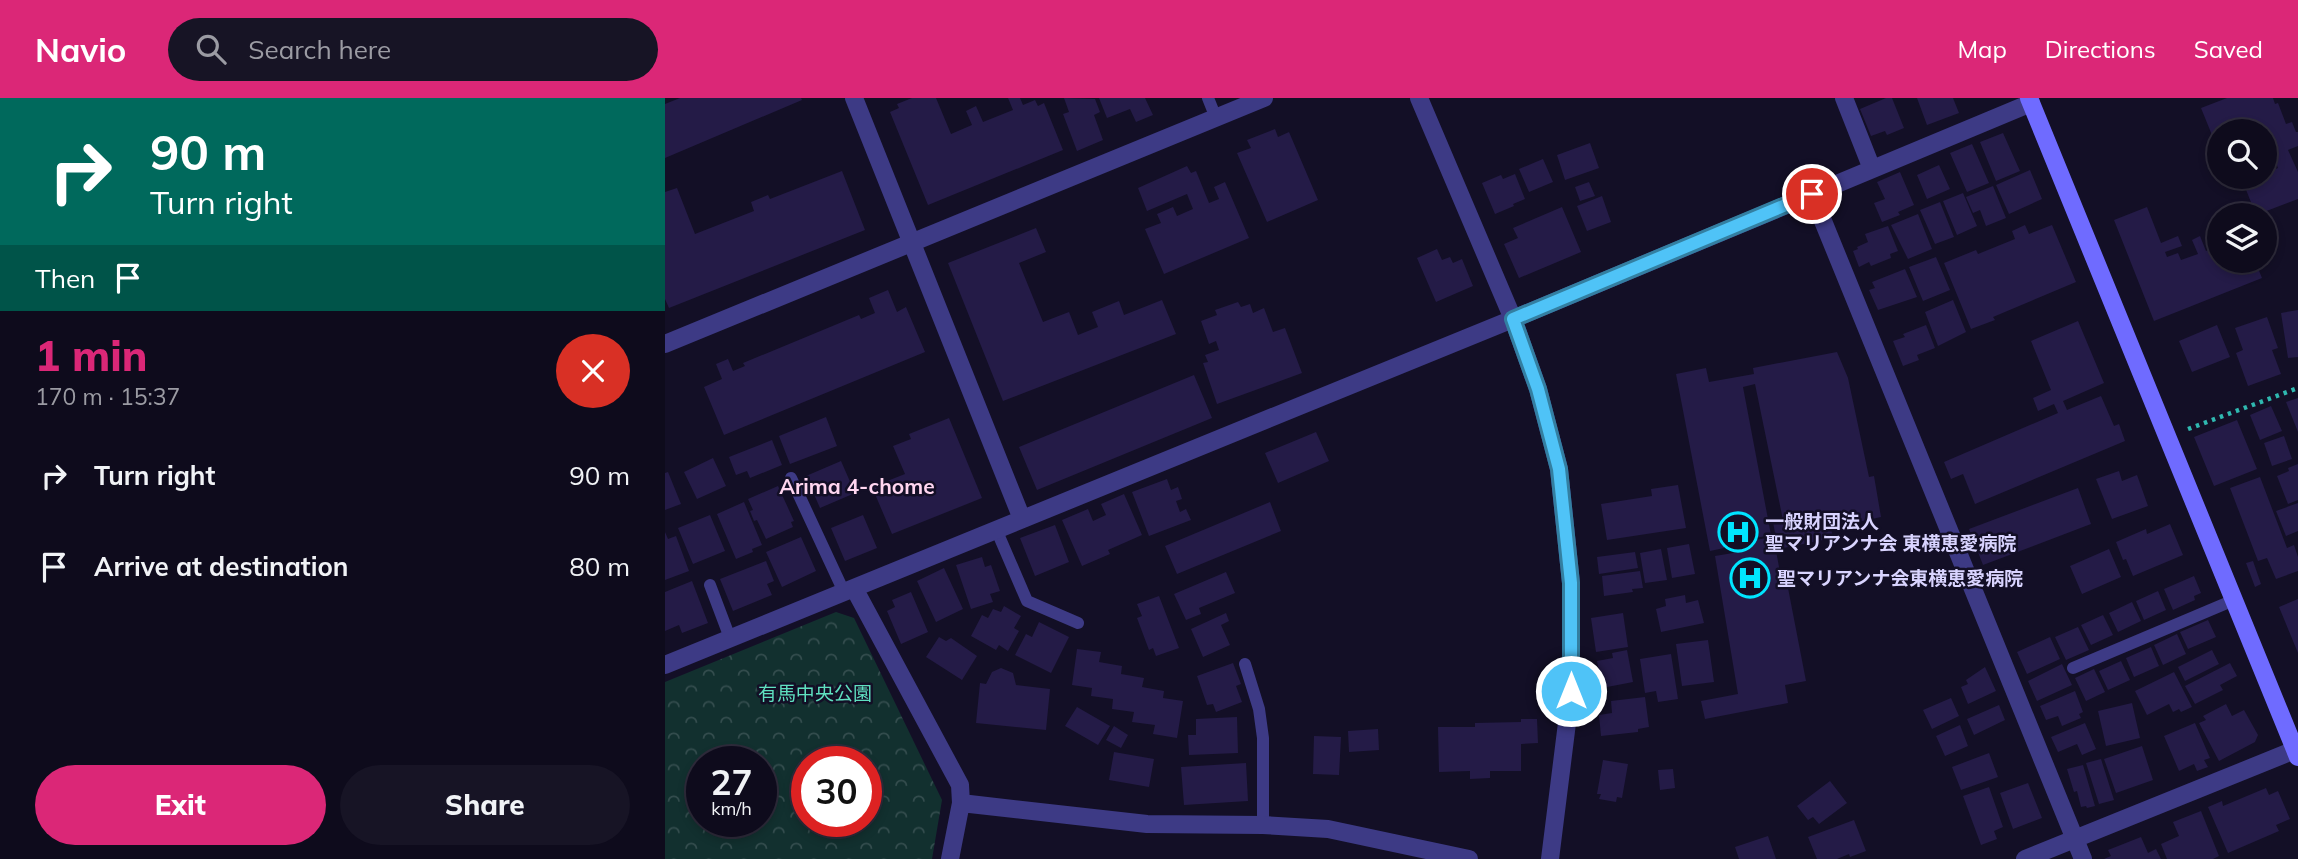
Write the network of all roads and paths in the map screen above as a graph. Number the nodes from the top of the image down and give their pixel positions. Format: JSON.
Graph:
{"nodes":[{"id":1,"x":854,"y":98,"type":"edge"},
{"id":2,"x":1208,"y":98,"type":"edge"},
{"id":3,"x":1264,"y":98,"type":"edge"},
{"id":4,"x":1419,"y":98,"type":"edge"},
{"id":5,"x":1844,"y":98,"type":"edge"},
{"id":6,"x":2035,"y":100,"type":"edge"},
{"id":7,"x":1216,"y":118,"type":"junction"},
{"id":8,"x":1872,"y":169,"type":"junction"},
{"id":9,"x":1812,"y":194,"type":"junction"},
{"id":10,"x":912,"y":243,"type":"junction"},
{"id":11,"x":1513,"y":319,"type":"junction"},
{"id":12,"x":665,"y":344,"type":"edge"},
{"id":13,"x":2298,"y":388,"type":"edge"},
{"id":14,"x":2168,"y":437,"type":"junction"},
{"id":15,"x":791,"y":478,"type":"dead end"},
{"id":16,"x":1022,"y":519,"type":"junction"},
{"id":17,"x":996,"y":529,"type":"junction"},
{"id":18,"x":710,"y":585,"type":"dead end"},
{"id":19,"x":849,"y":590,"type":"junction"},
{"id":20,"x":2234,"y":600,"type":"junction"},
{"id":21,"x":1078,"y":623,"type":"dead end"},
{"id":22,"x":730,"y":638,"type":"junction"},
{"id":23,"x":1245,"y":664,"type":"dead end"},
{"id":24,"x":665,"y":665,"type":"edge"},
{"id":25,"x":2074,"y":668,"type":"dead end"},
{"id":26,"x":2296,"y":753,"type":"edge"},
{"id":27,"x":961,"y":803,"type":"junction"},
{"id":28,"x":1263,"y":825,"type":"junction"},
{"id":29,"x":2074,"y":838,"type":"junction"},
{"id":30,"x":950,"y":859,"type":"edge"},
{"id":31,"x":1469,"y":859,"type":"edge"},
{"id":32,"x":1550,"y":859,"type":"edge"},
{"id":33,"x":2025,"y":859,"type":"edge"},
{"id":34,"x":2083,"y":859,"type":"edge"}],
"edges":[{"from":1,"to":10,"type":"street"},
{"from":2,"to":7,"type":"lane"},
{"from":3,"to":7,"type":"street"},
{"from":4,"to":11,"type":"street"},
{"from":5,"to":8,"type":"street"},
{"from":6,"to":8,"type":"street"},
{"from":6,"to":14,"type":"street"},
{"from":7,"to":10,"type":"street"},
{"from":8,"to":9,"type":"street"},
{"from":9,"to":11,"type":"street"},
{"from":9,"to":29,"type":"street"},
{"from":10,"to":12,"type":"street"},
{"from":10,"to":16,"type":"street"},
{"from":11,"to":16,"type":"street"},
{"from":11,"to":32,"type":"street"},
{"from":13,"to":14,"type":"path"},
{"from":14,"to":20,"type":"street"},
{"from":15,"to":19,"type":"lane"},
{"from":16,"to":17,"type":"street"},
{"from":17,"to":19,"type":"street"},
{"from":17,"to":21,"type":"lane"},
{"from":18,"to":22,"type":"lane"},
{"from":19,"to":22,"type":"street"},
{"from":19,"to":27,"type":"street"},
{"from":20,"to":25,"type":"lane"},
{"from":20,"to":26,"type":"street"},
{"from":22,"to":24,"type":"street"},
{"from":23,"to":28,"type":"lane"},
{"from":26,"to":29,"type":"street"},
{"from":27,"to":28,"type":"street"},
{"from":27,"to":30,"type":"street"},
{"from":28,"to":31,"type":"street"},
{"from":29,"to":33,"type":"street"},
{"from":29,"to":34,"type":"street"}]}
